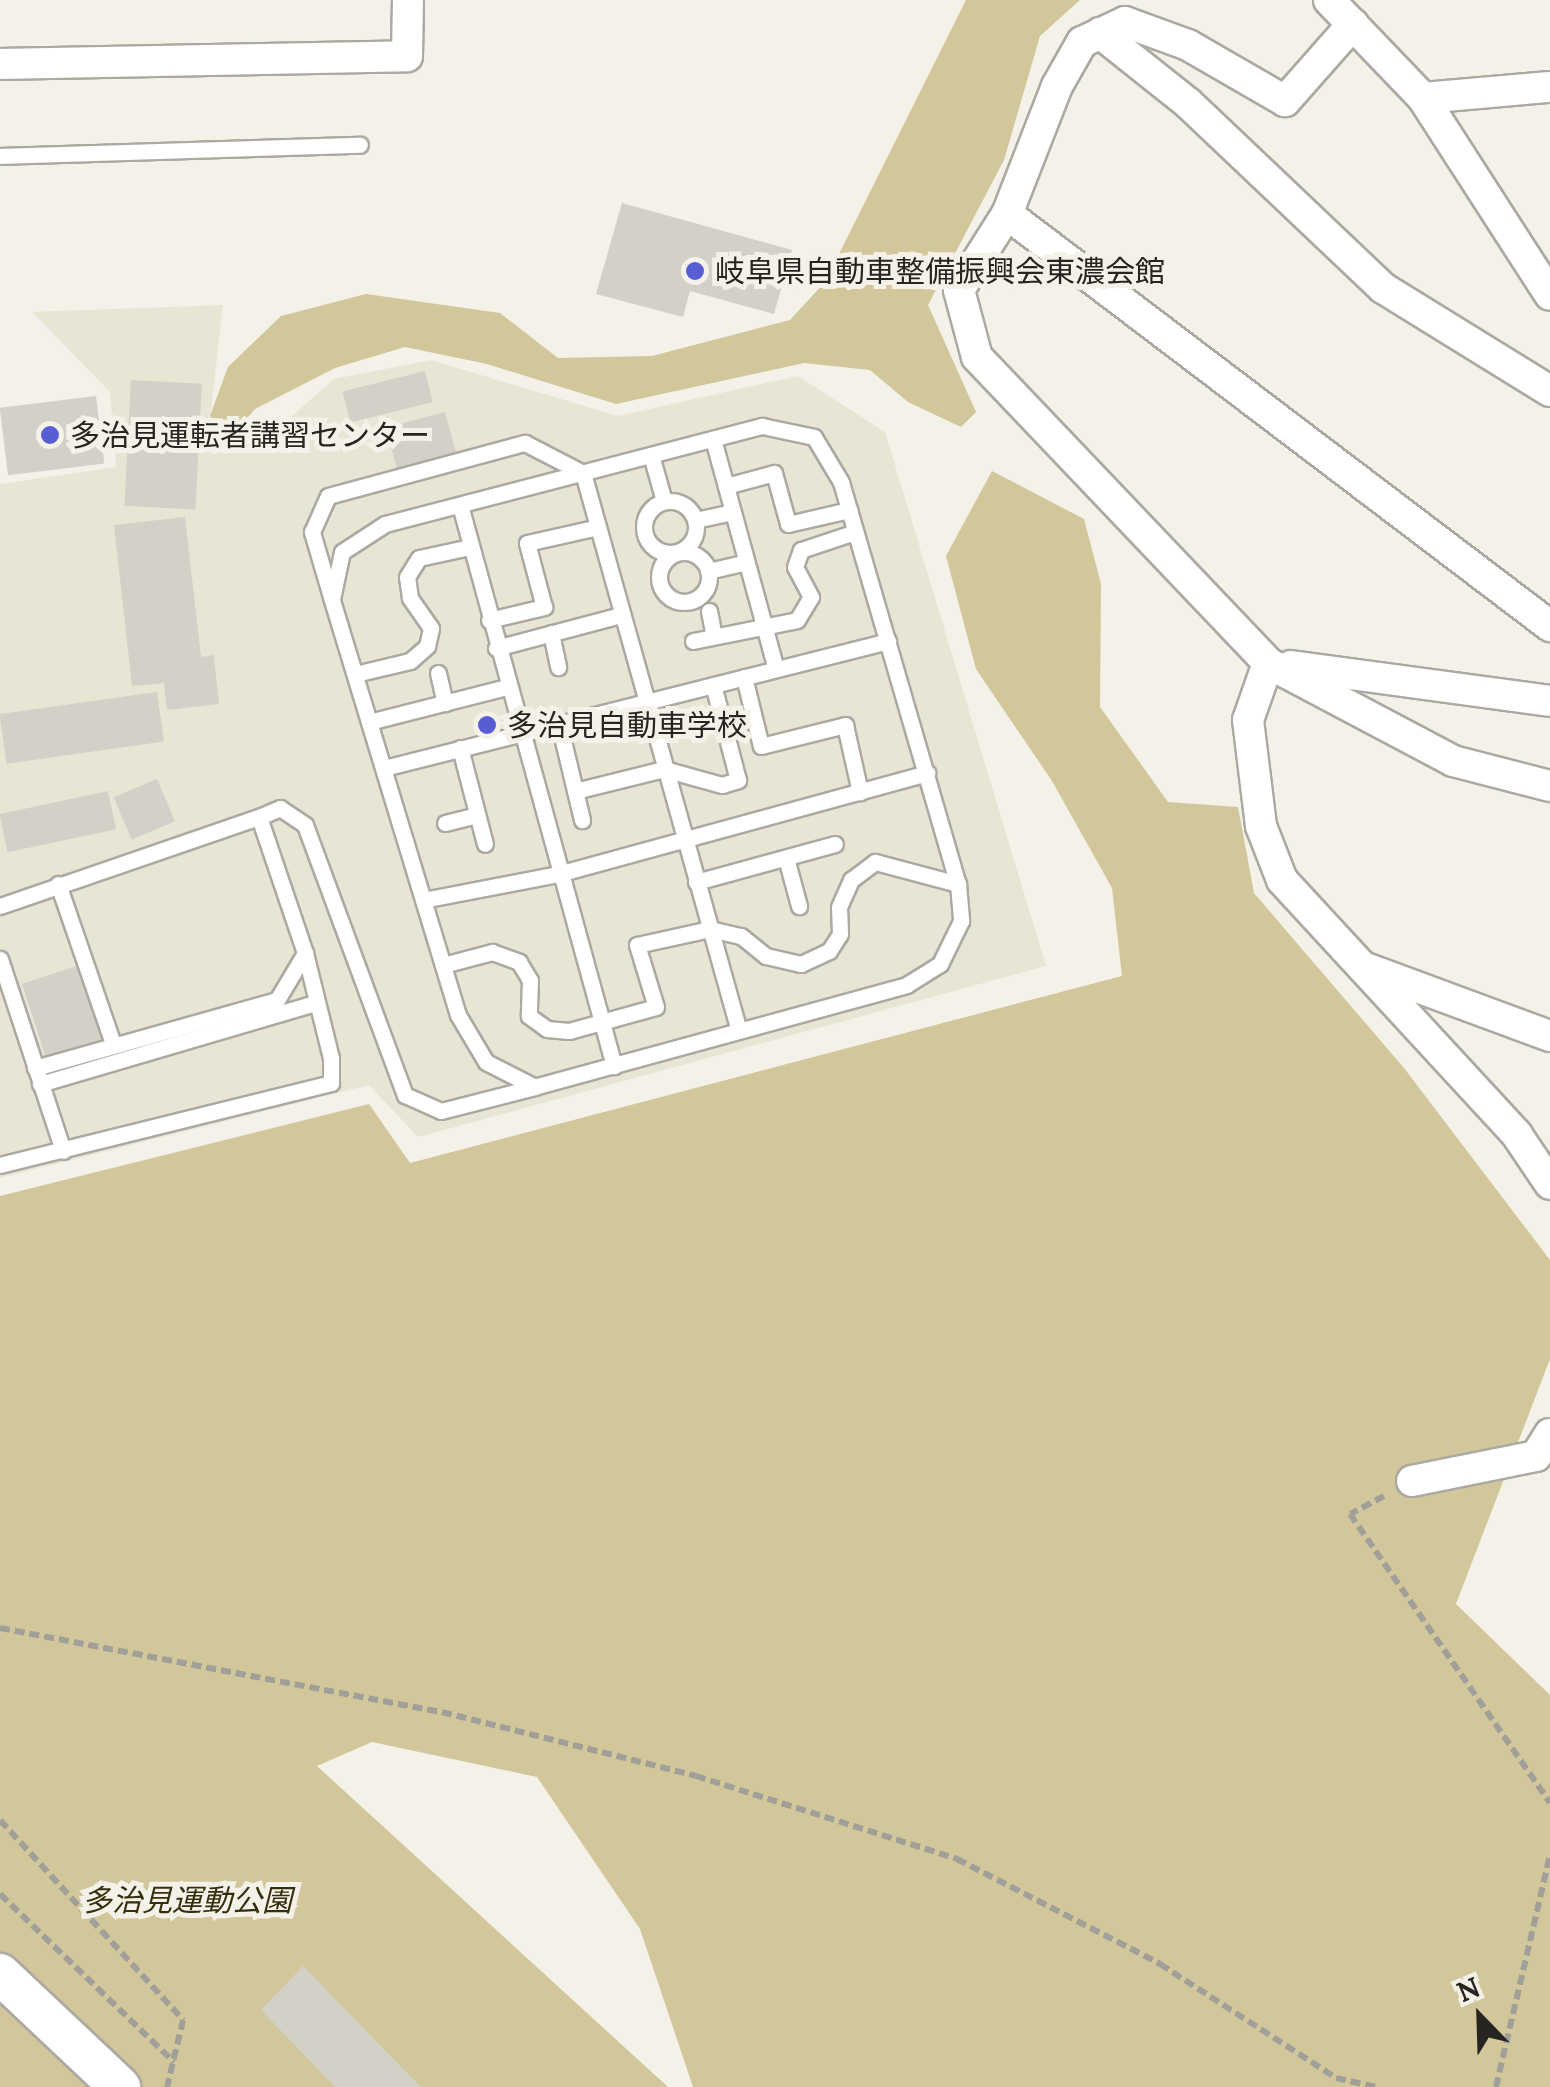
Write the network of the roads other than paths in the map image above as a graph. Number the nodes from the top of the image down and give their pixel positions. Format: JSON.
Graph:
{"nodes":[{"id":1,"x":408,"y":0,"type":"edge"},
{"id":2,"x":1329,"y":0,"type":"edge"},
{"id":3,"x":1353,"y":24,"type":"junction"},
{"id":4,"x":1100,"y":33,"type":"junction"},
{"id":5,"x":0,"y":64,"type":"edge"},
{"id":6,"x":1550,"y":87,"type":"edge"},
{"id":7,"x":1423,"y":98,"type":"junction"},
{"id":8,"x":360,"y":145,"type":"dead end"},
{"id":9,"x":0,"y":156,"type":"edge"},
{"id":10,"x":1008,"y":214,"type":"junction"},
{"id":11,"x":1550,"y":295,"type":"edge"},
{"id":12,"x":1550,"y":392,"type":"edge"},
{"id":13,"x":712,"y":439,"type":"junction"},
{"id":14,"x":651,"y":455,"type":"junction"},
{"id":15,"x":583,"y":473,"type":"junction"},
{"id":16,"x":726,"y":486,"type":"junction"},
{"id":17,"x":664,"y":501,"type":"junction"},
{"id":18,"x":460,"y":505,"type":"junction"},
{"id":19,"x":850,"y":510,"type":"junction"},
{"id":20,"x":732,"y":512,"type":"junction"},
{"id":21,"x":695,"y":520,"type":"junction"},
{"id":22,"x":598,"y":526,"type":"junction"},
{"id":23,"x":856,"y":532,"type":"junction"},
{"id":24,"x":470,"y":547,"type":"junction"},
{"id":25,"x":678,"y":553,"type":"junction"},
{"id":26,"x":746,"y":562,"type":"junction"},
{"id":27,"x":708,"y":571,"type":"junction"},
{"id":28,"x":332,"y":599,"type":"junction"},
{"id":29,"x":709,"y":611,"type":"dead end"},
{"id":30,"x":621,"y":616,"type":"junction"},
{"id":31,"x":489,"y":620,"type":"junction"},
{"id":32,"x":763,"y":625,"type":"junction"},
{"id":33,"x":1550,"y":626,"type":"edge"},
{"id":34,"x":551,"y":633,"type":"junction"},
{"id":35,"x":714,"y":636,"type":"junction"},
{"id":36,"x":694,"y":641,"type":"dead end"},
{"id":37,"x":888,"y":641,"type":"junction"},
{"id":38,"x":496,"y":648,"type":"junction"},
{"id":39,"x":1268,"y":663,"type":"junction"},
{"id":40,"x":558,"y":667,"type":"dead end"},
{"id":41,"x":776,"y":669,"type":"junction"},
{"id":42,"x":438,"y":673,"type":"dead end"},
{"id":43,"x":355,"y":674,"type":"junction"},
{"id":44,"x":744,"y":677,"type":"junction"},
{"id":45,"x":713,"y":685,"type":"junction"},
{"id":46,"x":506,"y":687,"type":"junction"},
{"id":47,"x":1550,"y":701,"type":"edge"},
{"id":48,"x":644,"y":702,"type":"junction"},
{"id":49,"x":445,"y":703,"type":"junction"},
{"id":50,"x":369,"y":722,"type":"junction"},
{"id":51,"x":559,"y":724,"type":"junction"},
{"id":52,"x":518,"y":734,"type":"junction"},
{"id":53,"x":460,"y":748,"type":"junction"},
{"id":54,"x":384,"y":768,"type":"junction"},
{"id":55,"x":664,"y":769,"type":"junction"},
{"id":56,"x":927,"y":774,"type":"junction"},
{"id":57,"x":1550,"y":786,"type":"edge"},
{"id":58,"x":575,"y":791,"type":"junction"},
{"id":59,"x":860,"y":792,"type":"junction"},
{"id":60,"x":478,"y":816,"type":"junction"},
{"id":61,"x":259,"y":818,"type":"junction"},
{"id":62,"x":582,"y":820,"type":"dead end"},
{"id":63,"x":445,"y":823,"type":"dead end"},
{"id":64,"x":684,"y":841,"type":"junction"},
{"id":65,"x":485,"y":844,"type":"dead end"},
{"id":66,"x":836,"y":844,"type":"dead end"},
{"id":67,"x":786,"y":858,"type":"junction"},
{"id":68,"x":558,"y":874,"type":"junction"},
{"id":69,"x":696,"y":882,"type":"junction"},
{"id":70,"x":58,"y":884,"type":"junction"},
{"id":71,"x":958,"y":884,"type":"junction"},
{"id":72,"x":423,"y":900,"type":"junction"},
{"id":73,"x":0,"y":906,"type":"edge"},
{"id":74,"x":799,"y":906,"type":"dead end"},
{"id":75,"x":710,"y":929,"type":"junction"},
{"id":76,"x":305,"y":953,"type":"junction"},
{"id":77,"x":0,"y":959,"type":"edge"},
{"id":78,"x":1356,"y":964,"type":"junction"},
{"id":79,"x":443,"y":965,"type":"junction"},
{"id":80,"x":316,"y":1003,"type":"junction"},
{"id":81,"x":601,"y":1023,"type":"junction"},
{"id":82,"x":739,"y":1032,"type":"junction"},
{"id":83,"x":1550,"y":1036,"type":"edge"},
{"id":84,"x":113,"y":1044,"type":"junction"},
{"id":85,"x":614,"y":1066,"type":"junction"},
{"id":86,"x":38,"y":1076,"type":"junction"},
{"id":87,"x":535,"y":1087,"type":"junction"},
{"id":88,"x":1518,"y":1135,"type":"junction"},
{"id":89,"x":63,"y":1150,"type":"junction"},
{"id":90,"x":1550,"y":1162,"type":"edge"},
{"id":91,"x":0,"y":1166,"type":"edge"},
{"id":92,"x":1550,"y":1184,"type":"edge"},
{"id":93,"x":1550,"y":1434,"type":"edge"},
{"id":94,"x":1412,"y":1481,"type":"road end"},
{"id":95,"x":0,"y":1974,"type":"edge"},
{"id":96,"x":120,"y":2087,"type":"edge"}],
"edges":[{"from":1,"to":5,"type":"street"},
{"from":2,"to":3,"type":"street"},
{"from":3,"to":4,"type":"street"},
{"from":3,"to":7,"type":"street"},
{"from":4,"to":10,"type":"street"},
{"from":4,"to":12,"type":"street"},
{"from":6,"to":7,"type":"street"},
{"from":7,"to":11,"type":"street"},
{"from":8,"to":9,"type":"lane"},
{"from":10,"to":33,"type":"street"},
{"from":10,"to":39,"type":"street"},
{"from":13,"to":14,"type":"lane"},
{"from":13,"to":16,"type":"lane"},
{"from":13,"to":19,"type":"lane"},
{"from":14,"to":15,"type":"lane"},
{"from":14,"to":17,"type":"lane"},
{"from":15,"to":18,"type":"lane"},
{"from":15,"to":22,"type":"lane"},
{"from":15,"to":28,"type":"lane"},
{"from":16,"to":19,"type":"lane"},
{"from":16,"to":20,"type":"lane"},
{"from":17,"to":21,"type":"lane"},
{"from":17,"to":25,"type":"lane"},
{"from":18,"to":24,"type":"lane"},
{"from":18,"to":28,"type":"lane"},
{"from":19,"to":23,"type":"lane"},
{"from":20,"to":21,"type":"lane"},
{"from":20,"to":26,"type":"lane"},
{"from":21,"to":25,"type":"lane"},
{"from":22,"to":30,"type":"lane"},
{"from":22,"to":31,"type":"lane"},
{"from":23,"to":32,"type":"lane"},
{"from":23,"to":37,"type":"lane"},
{"from":24,"to":31,"type":"lane"},
{"from":24,"to":43,"type":"lane"},
{"from":25,"to":27,"type":"lane"},
{"from":25,"to":27,"type":"lane"},
{"from":26,"to":27,"type":"lane"},
{"from":26,"to":32,"type":"lane"},
{"from":28,"to":43,"type":"lane"},
{"from":29,"to":35,"type":"lane"},
{"from":30,"to":34,"type":"lane"},
{"from":30,"to":48,"type":"lane"},
{"from":31,"to":38,"type":"lane"},
{"from":32,"to":35,"type":"lane"},
{"from":32,"to":41,"type":"lane"},
{"from":34,"to":38,"type":"lane"},
{"from":34,"to":40,"type":"lane"},
{"from":35,"to":36,"type":"lane"},
{"from":37,"to":41,"type":"lane"},
{"from":37,"to":56,"type":"lane"},
{"from":38,"to":46,"type":"lane"},
{"from":39,"to":47,"type":"street"},
{"from":39,"to":57,"type":"street"},
{"from":39,"to":78,"type":"street"},
{"from":41,"to":44,"type":"lane"},
{"from":42,"to":49,"type":"lane"},
{"from":43,"to":50,"type":"lane"},
{"from":44,"to":45,"type":"lane"},
{"from":44,"to":59,"type":"lane"},
{"from":45,"to":48,"type":"lane"},
{"from":45,"to":55,"type":"lane"},
{"from":46,"to":49,"type":"lane"},
{"from":46,"to":52,"type":"lane"},
{"from":48,"to":51,"type":"lane"},
{"from":48,"to":55,"type":"lane"},
{"from":49,"to":50,"type":"lane"},
{"from":50,"to":54,"type":"lane"},
{"from":51,"to":52,"type":"lane"},
{"from":51,"to":58,"type":"lane"},
{"from":52,"to":53,"type":"lane"},
{"from":52,"to":68,"type":"lane"},
{"from":53,"to":54,"type":"lane"},
{"from":53,"to":60,"type":"lane"},
{"from":54,"to":72,"type":"lane"},
{"from":55,"to":58,"type":"lane"},
{"from":55,"to":64,"type":"lane"},
{"from":56,"to":59,"type":"lane"},
{"from":56,"to":71,"type":"lane"},
{"from":58,"to":62,"type":"lane"},
{"from":59,"to":64,"type":"lane"},
{"from":60,"to":63,"type":"lane"},
{"from":60,"to":65,"type":"lane"},
{"from":61,"to":70,"type":"lane"},
{"from":61,"to":76,"type":"lane"},
{"from":61,"to":87,"type":"lane"},
{"from":64,"to":68,"type":"lane"},
{"from":64,"to":69,"type":"lane"},
{"from":66,"to":67,"type":"lane"},
{"from":67,"to":69,"type":"lane"},
{"from":67,"to":74,"type":"lane"},
{"from":68,"to":72,"type":"lane"},
{"from":68,"to":81,"type":"lane"},
{"from":69,"to":75,"type":"lane"},
{"from":70,"to":73,"type":"lane"},
{"from":70,"to":84,"type":"lane"},
{"from":71,"to":75,"type":"lane"},
{"from":71,"to":82,"type":"lane"},
{"from":72,"to":79,"type":"lane"},
{"from":75,"to":81,"type":"lane"},
{"from":75,"to":82,"type":"lane"},
{"from":76,"to":80,"type":"lane"},
{"from":76,"to":84,"type":"lane"},
{"from":77,"to":86,"type":"lane"},
{"from":78,"to":83,"type":"street"},
{"from":78,"to":88,"type":"street"},
{"from":79,"to":81,"type":"lane"},
{"from":79,"to":87,"type":"lane"},
{"from":80,"to":86,"type":"lane"},
{"from":80,"to":89,"type":"lane"},
{"from":81,"to":85,"type":"lane"},
{"from":82,"to":85,"type":"lane"},
{"from":84,"to":86,"type":"lane"},
{"from":85,"to":87,"type":"lane"},
{"from":86,"to":89,"type":"lane"},
{"from":88,"to":90,"type":"street"},
{"from":88,"to":92,"type":"street"},
{"from":89,"to":91,"type":"lane"},
{"from":93,"to":94,"type":"street"},
{"from":95,"to":96,"type":"street"}]}
